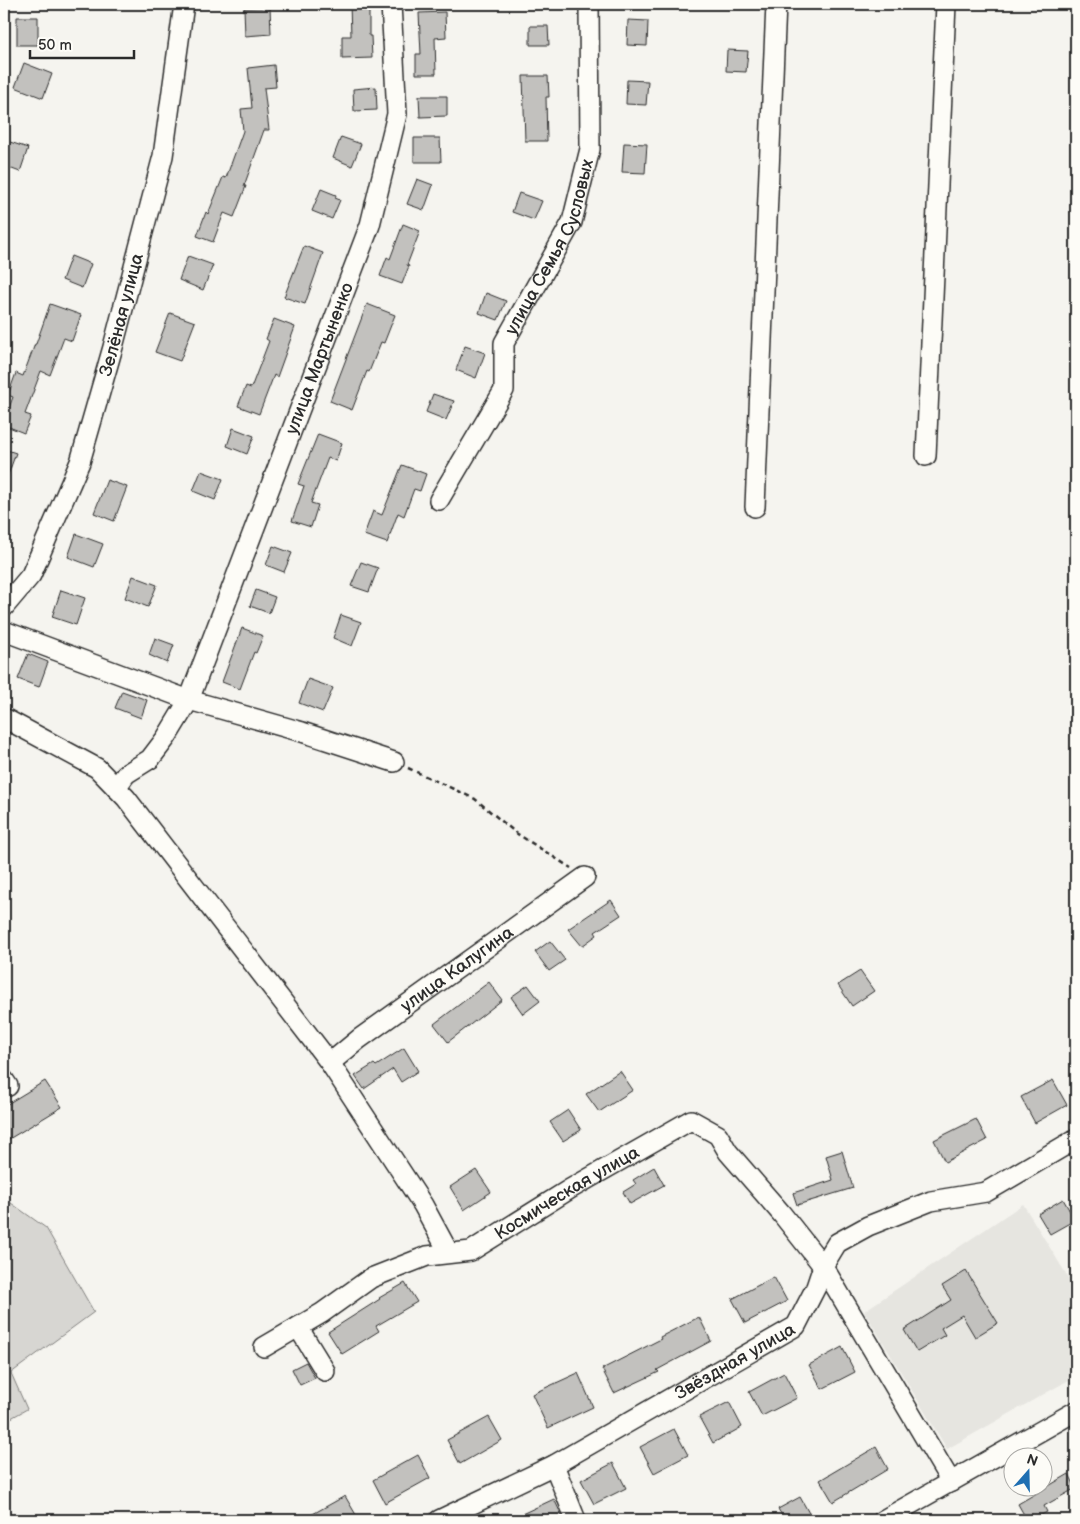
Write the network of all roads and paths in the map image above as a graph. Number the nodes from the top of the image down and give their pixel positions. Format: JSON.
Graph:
{"nodes":[{"id":1,"x":184,"y":4,"type":"edge"},
{"id":2,"x":392,"y":4,"type":"edge"},
{"id":3,"x":589,"y":4,"type":"edge"},
{"id":4,"x":776,"y":4,"type":"edge"},
{"id":5,"x":946,"y":4,"type":"edge"},
{"id":6,"x":926,"y":456,"type":"dead end"},
{"id":7,"x":439,"y":500,"type":"dead end"},
{"id":8,"x":755,"y":507,"type":"dead end"},
{"id":9,"x":4,"y":607,"type":"edge"},
{"id":10,"x":4,"y":631,"type":"edge"},
{"id":11,"x":189,"y":700,"type":"junction"},
{"id":12,"x":4,"y":718,"type":"edge"},
{"id":13,"x":394,"y":762,"type":"joint"},
{"id":14,"x":116,"y":788,"type":"junction"},
{"id":15,"x":585,"y":878,"type":"joint"},
{"id":16,"x":330,"y":1063,"type":"junction"},
{"id":17,"x":1076,"y":1138,"type":"edge"},
{"id":18,"x":449,"y":1254,"type":"junction"},
{"id":19,"x":823,"y":1266,"type":"junction"},
{"id":20,"x":298,"y":1327,"type":"junction"},
{"id":21,"x":264,"y":1347,"type":"dead end"},
{"id":22,"x":325,"y":1371,"type":"dead end"},
{"id":23,"x":1076,"y":1411,"type":"edge"},
{"id":24,"x":554,"y":1465,"type":"junction"},
{"id":25,"x":951,"y":1482,"type":"junction"},
{"id":26,"x":439,"y":1520,"type":"edge"},
{"id":27,"x":576,"y":1520,"type":"edge"},
{"id":28,"x":883,"y":1520,"type":"edge"}],
"edges":[{"from":1,"to":9,"type":"street","name":"Зелёная улица"},
{"from":2,"to":11,"type":"street","name":"улица Мартыненко"},
{"from":3,"to":7,"type":"street","name":"улица Семья Сусловых"},
{"from":4,"to":8,"type":"street"},
{"from":5,"to":6,"type":"street"},
{"from":10,"to":11,"type":"street"},
{"from":11,"to":13,"type":"street"},
{"from":11,"to":14,"type":"street","name":"улица Мартыненко"},
{"from":12,"to":14,"type":"street"},
{"from":13,"to":15,"type":"path"},
{"from":14,"to":16,"type":"street"},
{"from":15,"to":16,"type":"street","name":"улица Калугина"},
{"from":16,"to":18,"type":"street"},
{"from":17,"to":19,"type":"street","name":"Звёздная улица"},
{"from":18,"to":19,"type":"street","name":"Космическая улица"},
{"from":18,"to":20,"type":"street","name":"Космическая улица"},
{"from":19,"to":24,"type":"street","name":"Звёздная улица"},
{"from":19,"to":25,"type":"street"},
{"from":20,"to":21,"type":"street","name":"Космическая улица"},
{"from":20,"to":22,"type":"street"},
{"from":23,"to":25,"type":"street"},
{"from":24,"to":26,"type":"street","name":"Звёздная улица"},
{"from":24,"to":27,"type":"street"},
{"from":25,"to":28,"type":"street"}]}
